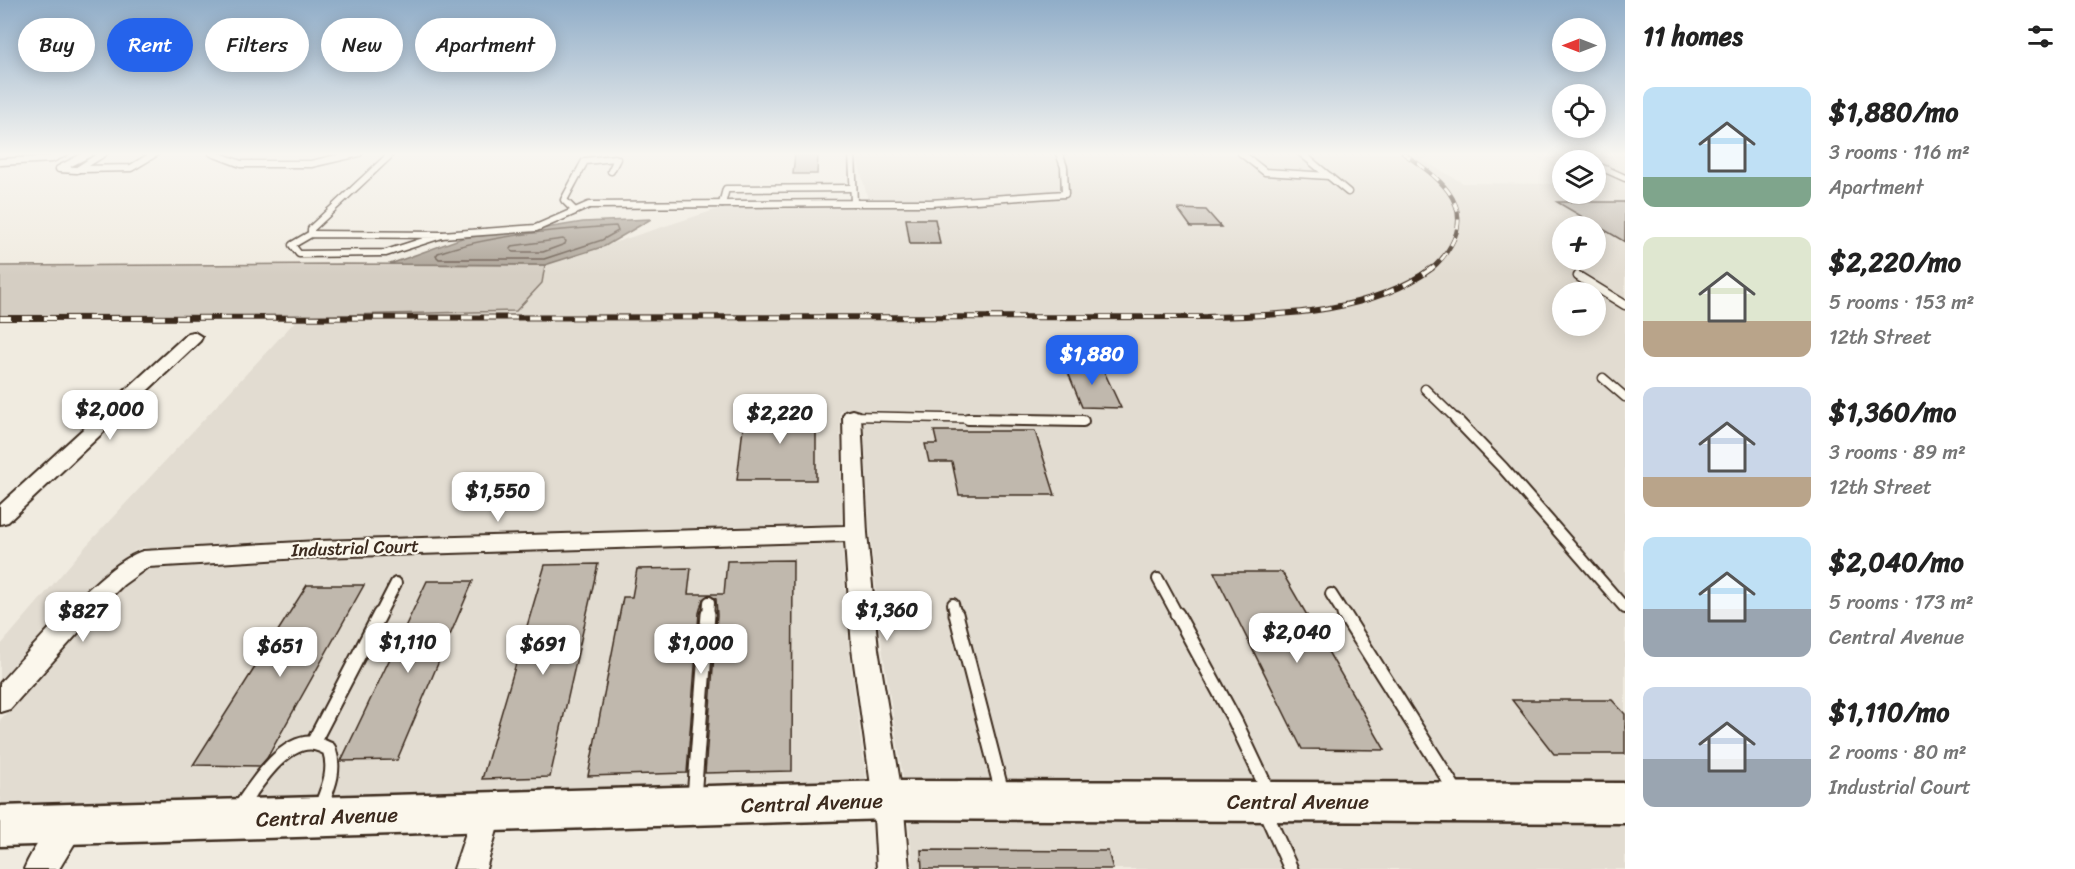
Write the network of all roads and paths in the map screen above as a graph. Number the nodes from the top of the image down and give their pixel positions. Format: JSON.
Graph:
{"nodes":[{"id":1,"x":349,"y":194,"type":"edge"},
{"id":2,"x":567,"y":194,"type":"edge"},
{"id":3,"x":725,"y":194,"type":"edge"},
{"id":4,"x":853,"y":194,"type":"edge"},
{"id":5,"x":1065,"y":194,"type":"edge"},
{"id":6,"x":722,"y":204,"type":"junction"},
{"id":7,"x":854,"y":204,"type":"junction"},
{"id":8,"x":574,"y":210,"type":"junction"},
{"id":9,"x":311,"y":234,"type":"junction"},
{"id":10,"x":442,"y":235,"type":"junction"},
{"id":11,"x":1578,"y":276,"type":"dead end"},
{"id":12,"x":1625,"y":305,"type":"edge"},
{"id":13,"x":194,"y":337,"type":"dead end"},
{"id":14,"x":1603,"y":378,"type":"dead end"},
{"id":15,"x":1425,"y":390,"type":"dead end"},
{"id":16,"x":1625,"y":398,"type":"edge"},
{"id":17,"x":852,"y":417,"type":"joint"},
{"id":18,"x":1083,"y":421,"type":"dead end"},
{"id":19,"x":0,"y":517,"type":"edge"},
{"id":20,"x":856,"y":533,"type":"junction"},
{"id":21,"x":1158,"y":579,"type":"dead end"},
{"id":22,"x":396,"y":583,"type":"dead end"},
{"id":23,"x":1331,"y":594,"type":"dead end"},
{"id":24,"x":709,"y":602,"type":"dead end"},
{"id":25,"x":953,"y":604,"type":"dead end"},
{"id":26,"x":1625,"y":608,"type":"edge"},
{"id":27,"x":0,"y":701,"type":"edge"},
{"id":28,"x":313,"y":743,"type":"junction"},
{"id":29,"x":888,"y":800,"type":"junction"},
{"id":30,"x":1004,"y":801,"type":"junction"},
{"id":31,"x":1267,"y":801,"type":"junction"},
{"id":32,"x":1464,"y":802,"type":"junction"},
{"id":33,"x":1625,"y":803,"type":"edge"},
{"id":34,"x":693,"y":806,"type":"junction"},
{"id":35,"x":487,"y":812,"type":"junction"},
{"id":36,"x":316,"y":817,"type":"junction"},
{"id":37,"x":232,"y":819,"type":"junction"},
{"id":38,"x":72,"y":824,"type":"junction"},
{"id":39,"x":0,"y":826,"type":"edge"},
{"id":40,"x":40,"y":869,"type":"edge"},
{"id":41,"x":470,"y":869,"type":"edge"},
{"id":42,"x":893,"y":869,"type":"edge"},
{"id":43,"x":1292,"y":869,"type":"edge"}],
"edges":[{"from":1,"to":9,"type":"lane"},
{"from":2,"to":8,"type":"lane"},
{"from":3,"to":6,"type":"lane"},
{"from":4,"to":7,"type":"lane"},
{"from":5,"to":7,"type":"lane"},
{"from":6,"to":7,"type":"lane"},
{"from":6,"to":8,"type":"lane"},
{"from":8,"to":10,"type":"lane"},
{"from":9,"to":10,"type":"lane"},
{"from":9,"to":10,"type":"lane"},
{"from":11,"to":12,"type":"lane"},
{"from":13,"to":19,"type":"street"},
{"from":14,"to":16,"type":"lane"},
{"from":15,"to":26,"type":"lane"},
{"from":17,"to":18,"type":"lane"},
{"from":17,"to":20,"type":"street"},
{"from":20,"to":27,"type":"street","name":"Industrial Court"},
{"from":20,"to":29,"type":"street"},
{"from":21,"to":31,"type":"lane"},
{"from":22,"to":28,"type":"lane"},
{"from":23,"to":32,"type":"lane"},
{"from":24,"to":34,"type":"lane"},
{"from":25,"to":30,"type":"lane"},
{"from":28,"to":36,"type":"lane"},
{"from":28,"to":37,"type":"lane"},
{"from":29,"to":30,"type":"street","name":"Central Avenue"},
{"from":29,"to":34,"type":"street","name":"Central Avenue"},
{"from":29,"to":42,"type":"street"},
{"from":30,"to":31,"type":"street","name":"Central Avenue"},
{"from":31,"to":32,"type":"street","name":"Central Avenue"},
{"from":31,"to":43,"type":"lane"},
{"from":32,"to":33,"type":"street","name":"Central Avenue"},
{"from":34,"to":35,"type":"street","name":"Central Avenue"},
{"from":35,"to":36,"type":"street","name":"Central Avenue"},
{"from":35,"to":41,"type":"street"},
{"from":36,"to":37,"type":"street","name":"Central Avenue"},
{"from":37,"to":38,"type":"street","name":"Central Avenue"},
{"from":38,"to":39,"type":"street","name":"Central Avenue"},
{"from":38,"to":40,"type":"street"}]}
